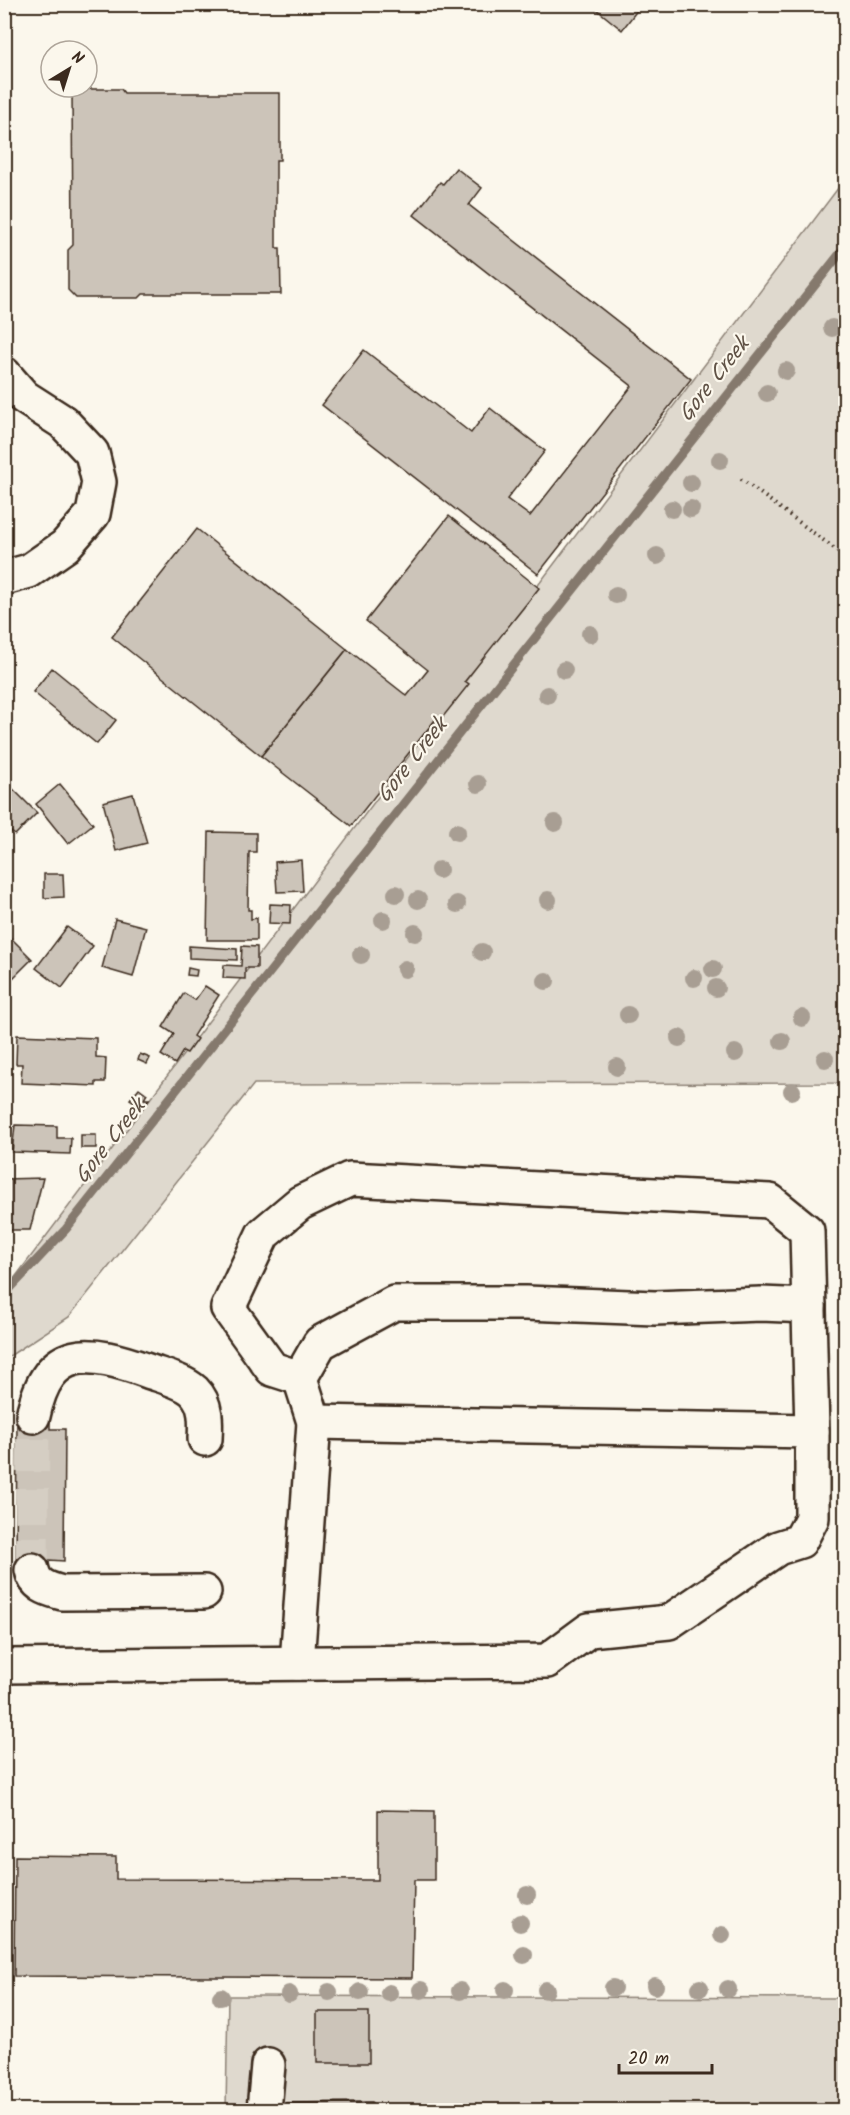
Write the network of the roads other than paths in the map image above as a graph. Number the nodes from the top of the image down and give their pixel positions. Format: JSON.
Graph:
{"nodes":[{"id":1,"x":4,"y":374,"type":"edge"},
{"id":2,"x":4,"y":578,"type":"edge"},
{"id":3,"x":809,"y":1306,"type":"junction"},
{"id":4,"x":300,"y":1378,"type":"junction"},
{"id":5,"x":33,"y":1416,"type":"tunnel mouth"},
{"id":6,"x":314,"y":1422,"type":"junction"},
{"id":7,"x":812,"y":1431,"type":"junction"},
{"id":8,"x":206,"y":1439,"type":"dead end"},
{"id":9,"x":32,"y":1570,"type":"dead end"},
{"id":10,"x":204,"y":1592,"type":"dead end"},
{"id":11,"x":297,"y":1663,"type":"junction"},
{"id":12,"x":4,"y":1666,"type":"edge"},
{"id":13,"x":268,"y":2065,"type":"dead end"},
{"id":14,"x":264,"y":2110,"type":"edge"}],
"edges":[{"from":1,"to":2,"type":"lane"},
{"from":3,"to":4,"type":"lane"},
{"from":3,"to":4,"type":"lane"},
{"from":3,"to":7,"type":"lane"},
{"from":4,"to":6,"type":"lane"},
{"from":5,"to":8,"type":"lane"},
{"from":6,"to":7,"type":"lane"},
{"from":6,"to":11,"type":"lane"},
{"from":7,"to":11,"type":"lane"},
{"from":9,"to":10,"type":"lane"},
{"from":11,"to":12,"type":"lane"},
{"from":13,"to":14,"type":"lane"}]}
